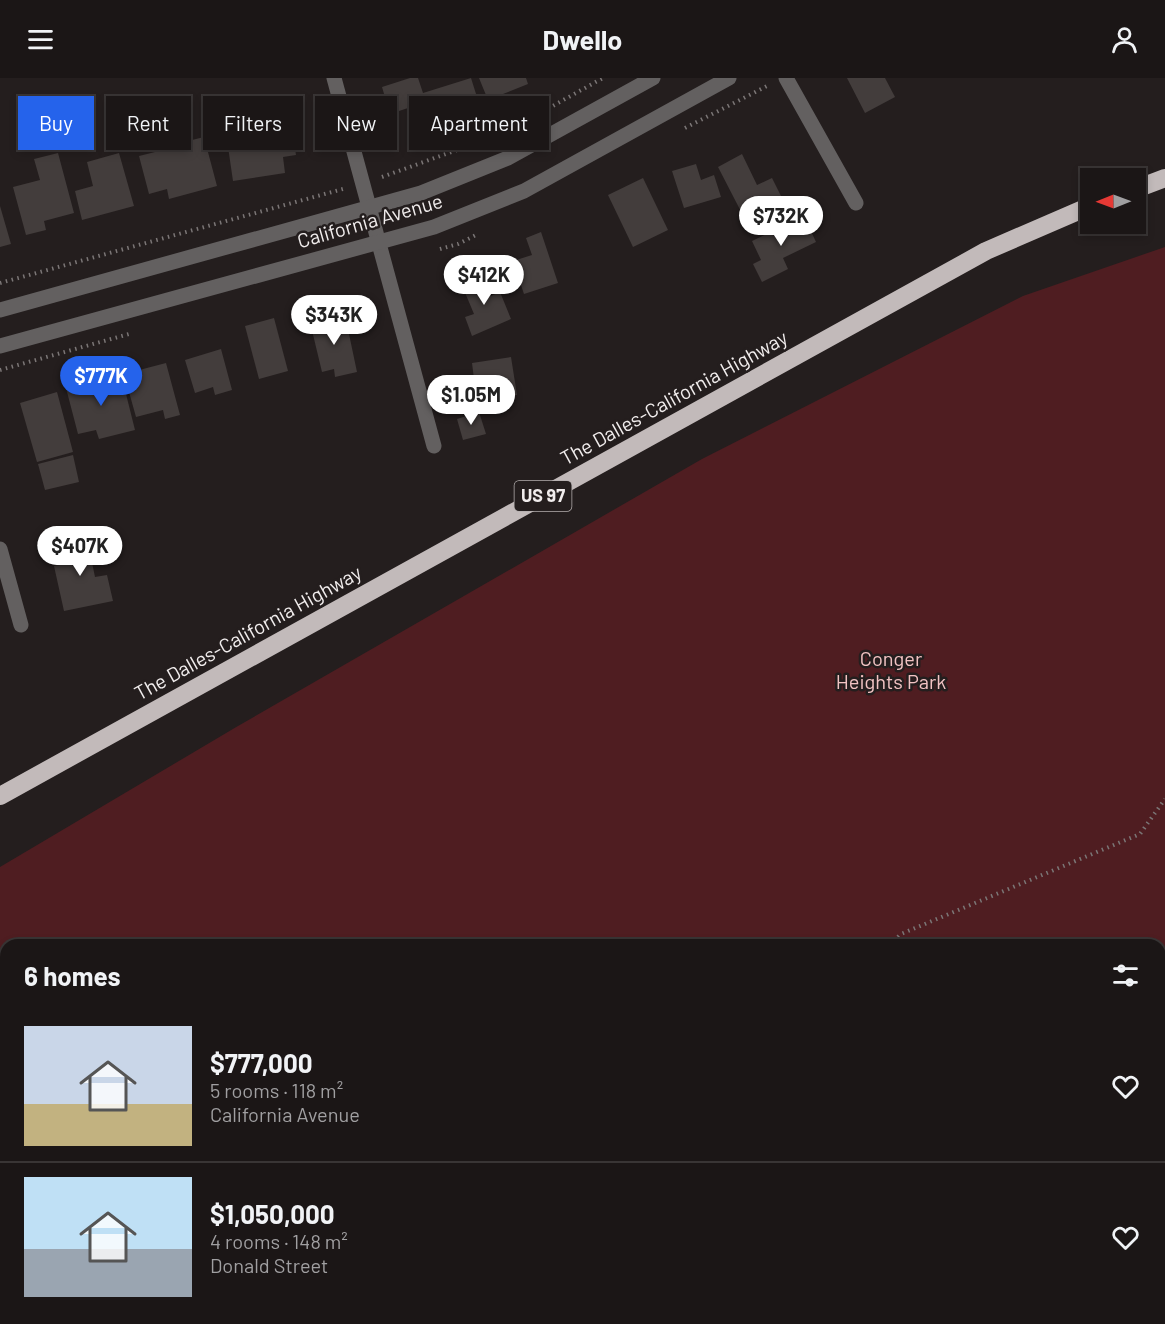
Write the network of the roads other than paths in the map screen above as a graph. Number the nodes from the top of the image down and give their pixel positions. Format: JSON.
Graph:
{"nodes":[{"id":1,"x":334,"y":78,"type":"edge"},
{"id":2,"x":652,"y":78,"type":"edge"},
{"id":3,"x":729,"y":78,"type":"edge"},
{"id":4,"x":786,"y":78,"type":"edge"},
{"id":5,"x":1165,"y":178,"type":"edge"},
{"id":6,"x":1146,"y":185,"type":"edge"},
{"id":7,"x":856,"y":203,"type":"dead end"},
{"id":8,"x":370,"y":208,"type":"junction"},
{"id":9,"x":1080,"y":210,"type":"edge"},
{"id":10,"x":379,"y":242,"type":"junction"},
{"id":11,"x":0,"y":310,"type":"edge"},
{"id":12,"x":0,"y":346,"type":"edge"},
{"id":13,"x":434,"y":446,"type":"dead end"},
{"id":14,"x":0,"y":549,"type":"edge"},
{"id":15,"x":21,"y":625,"type":"dead end"},
{"id":16,"x":0,"y":796,"type":"edge"}],
"edges":[{"from":1,"to":8,"type":"street"},
{"from":2,"to":8,"type":"street","name":"California Avenue"},
{"from":3,"to":10,"type":"street","name":"California Avenue"},
{"from":4,"to":7,"type":"street"},
{"from":5,"to":6,"type":"highway"},
{"from":8,"to":10,"type":"street"},
{"from":8,"to":11,"type":"street","name":"California Avenue"},
{"from":9,"to":16,"type":"highway","name":"The Dalles-California Highway","number":"US 97"},
{"from":10,"to":12,"type":"street","name":"California Avenue"},
{"from":10,"to":13,"type":"street"},
{"from":14,"to":15,"type":"street"}]}
